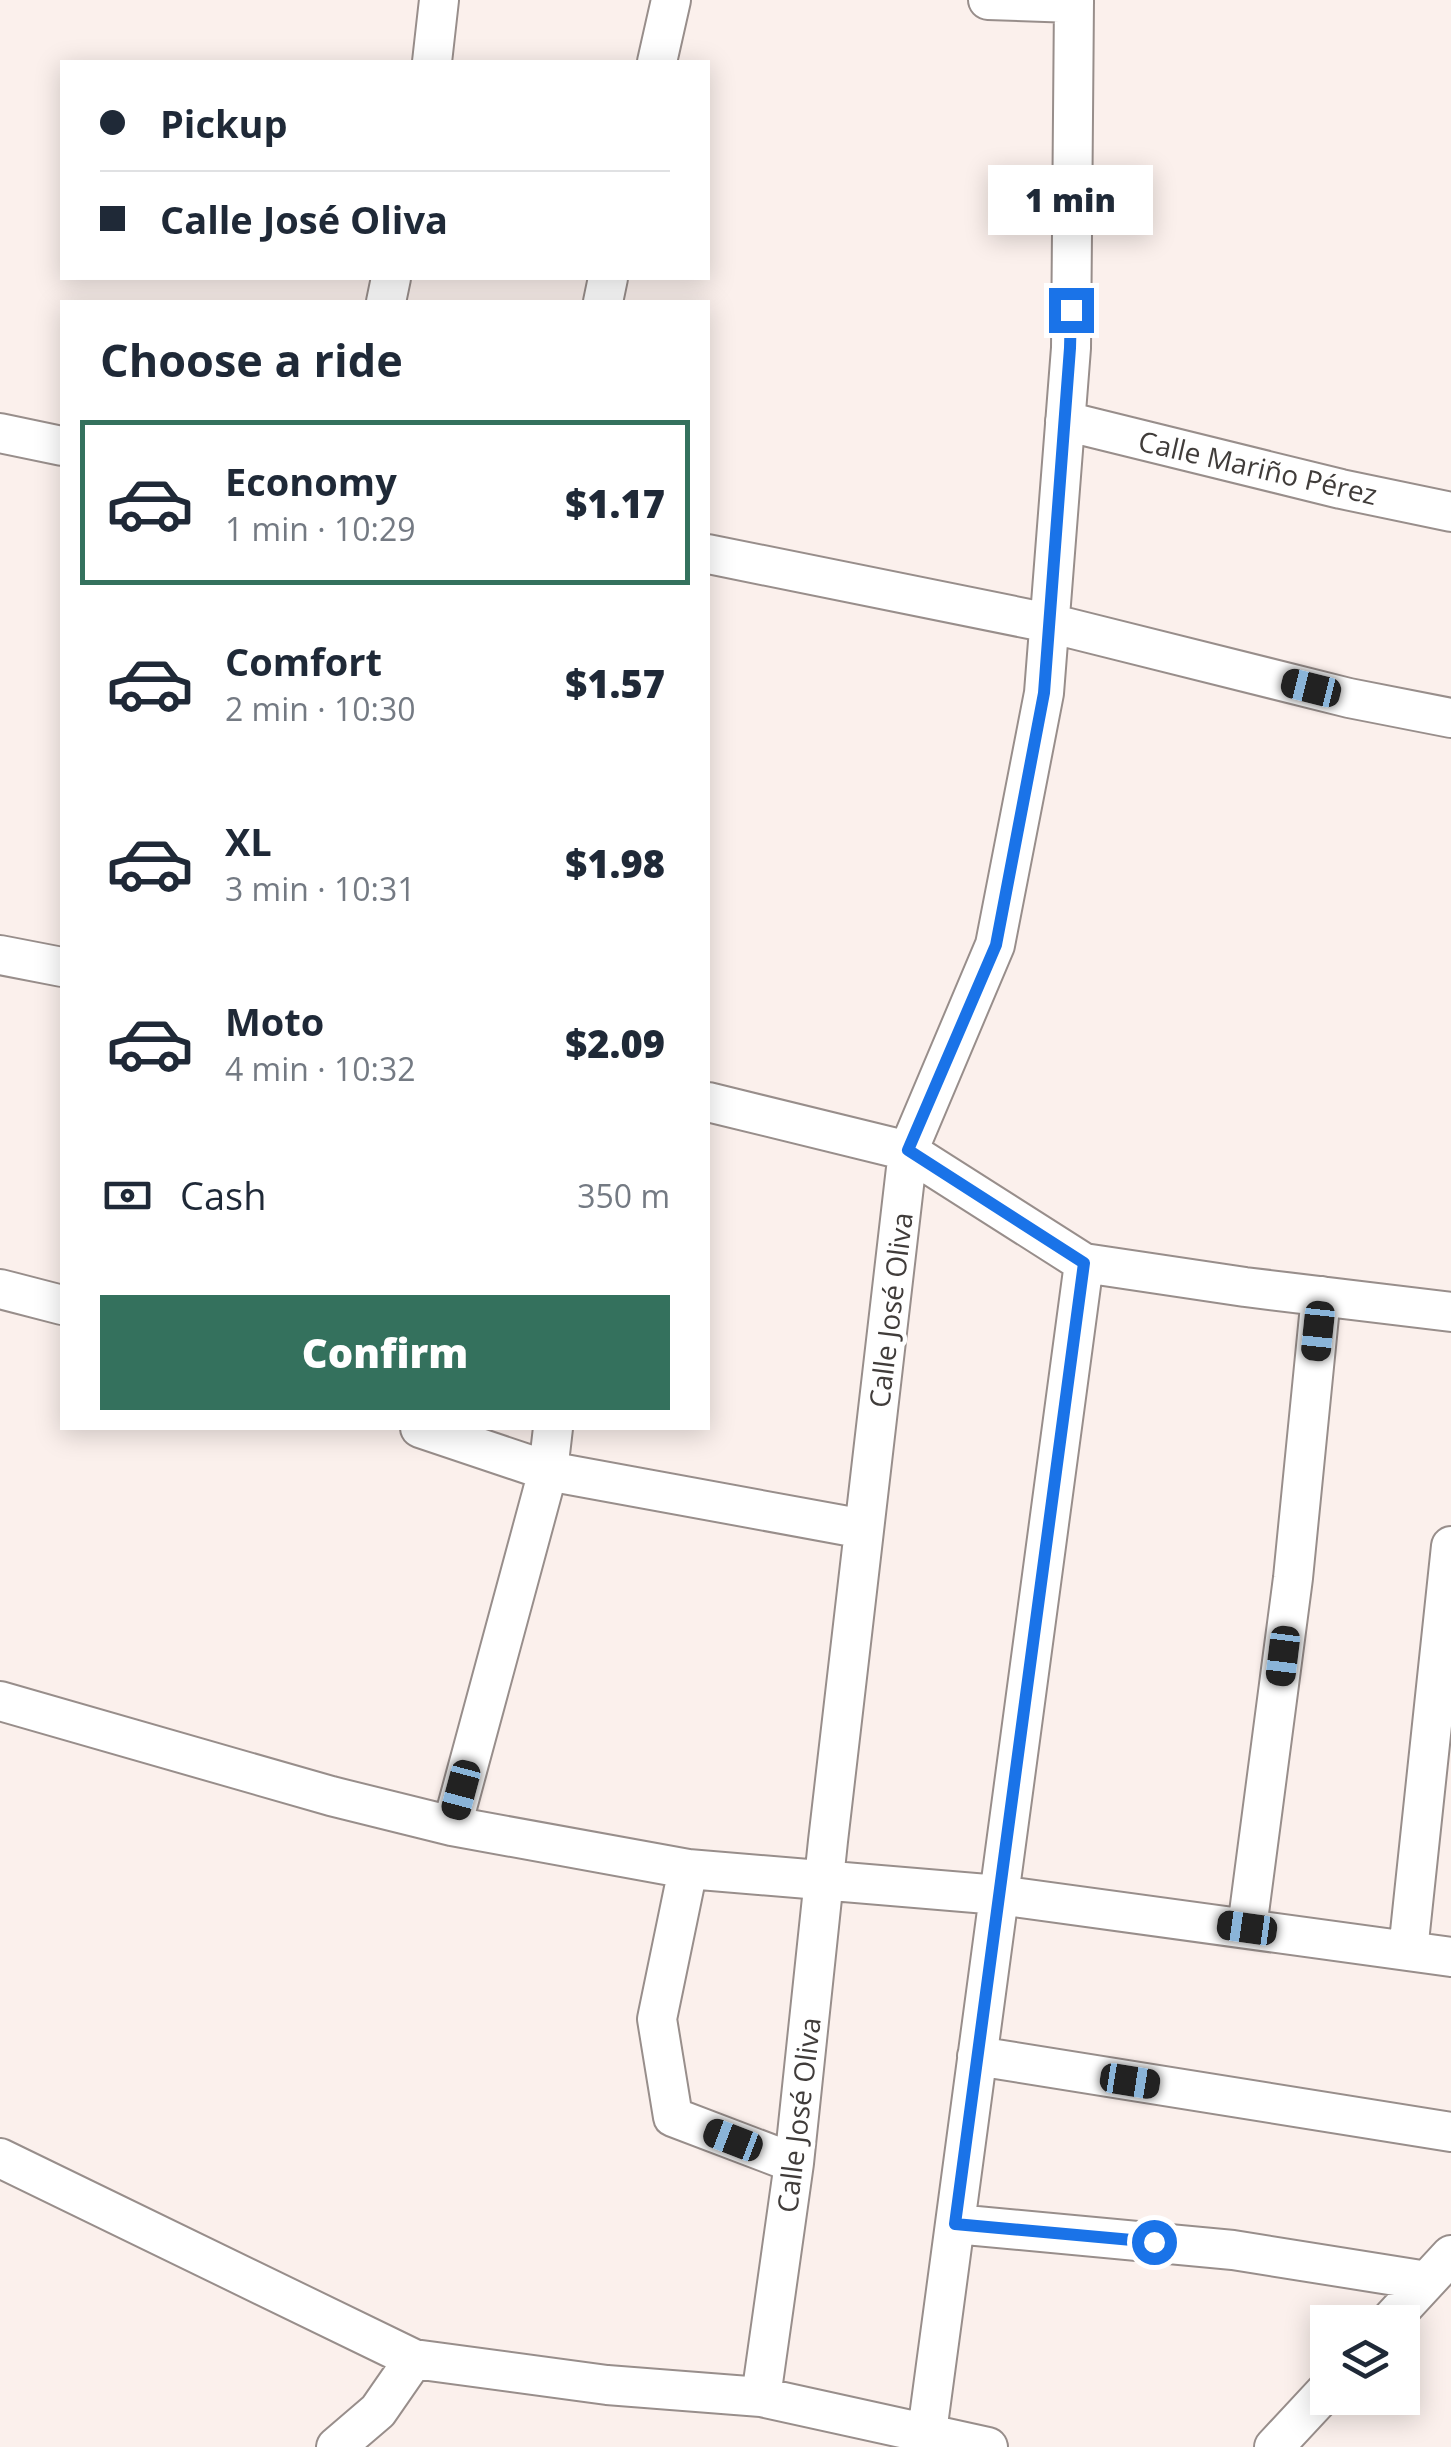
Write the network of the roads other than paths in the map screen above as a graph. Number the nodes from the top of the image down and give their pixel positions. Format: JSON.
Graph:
{"nodes":[{"id":1,"x":439,"y":0,"type":"edge"},
{"id":2,"x":671,"y":0,"type":"edge"},
{"id":3,"x":988,"y":0,"type":"edge"},
{"id":4,"x":1074,"y":1,"type":"edge"},
{"id":5,"x":432,"y":60,"type":"edge"},
{"id":6,"x":657,"y":60,"type":"edge"},
{"id":7,"x":1065,"y":421,"type":"junction"},
{"id":8,"x":0,"y":432,"type":"edge"},
{"id":9,"x":60,"y":446,"type":"edge"},
{"id":10,"x":1451,"y":512,"type":"edge"},
{"id":11,"x":710,"y":554,"type":"edge"},
{"id":12,"x":1049,"y":623,"type":"junction"},
{"id":13,"x":1451,"y":718,"type":"edge"},
{"id":14,"x":0,"y":955,"type":"edge"},
{"id":15,"x":60,"y":966,"type":"edge"},
{"id":16,"x":710,"y":1102,"type":"edge"},
{"id":17,"x":908,"y":1150,"type":"junction"},
{"id":18,"x":1084,"y":1263,"type":"junction"},
{"id":19,"x":0,"y":1289,"type":"edge"},
{"id":20,"x":1321,"y":1296,"type":"junction"},
{"id":21,"x":60,"y":1304,"type":"edge"},
{"id":22,"x":1451,"y":1312,"type":"edge"},
{"id":23,"x":426,"y":1430,"type":"edge"},
{"id":24,"x":553,"y":1430,"type":"edge"},
{"id":25,"x":548,"y":1471,"type":"junction"},
{"id":26,"x":864,"y":1529,"type":"junction"},
{"id":27,"x":1451,"y":1546,"type":"edge"},
{"id":28,"x":1447,"y":1617,"type":"edge"},
{"id":29,"x":0,"y":1700,"type":"edge"},
{"id":30,"x":452,"y":1826,"type":"junction"},
{"id":31,"x":688,"y":1869,"type":"junction"},
{"id":32,"x":824,"y":1880,"type":"junction"},
{"id":33,"x":999,"y":1896,"type":"junction"},
{"id":34,"x":1247,"y":1928,"type":"junction"},
{"id":35,"x":1408,"y":1950,"type":"junction"},
{"id":36,"x":1451,"y":1957,"type":"edge"},
{"id":37,"x":977,"y":2056,"type":"junction"},
{"id":38,"x":1451,"y":2132,"type":"edge"},
{"id":39,"x":0,"y":2158,"type":"edge"},
{"id":40,"x":794,"y":2163,"type":"junction"},
{"id":41,"x":955,"y":2224,"type":"junction"},
{"id":42,"x":1439,"y":2268,"type":"edge"},
{"id":43,"x":1405,"y":2305,"type":"edge"},
{"id":44,"x":414,"y":2360,"type":"junction"},
{"id":45,"x":761,"y":2397,"type":"junction"},
{"id":46,"x":1310,"y":2408,"type":"edge"},
{"id":47,"x":927,"y":2432,"type":"junction"},
{"id":48,"x":336,"y":2447,"type":"edge"},
{"id":49,"x":988,"y":2447,"type":"edge"},
{"id":50,"x":1274,"y":2447,"type":"edge"}],
"edges":[{"from":1,"to":5,"type":"street"},
{"from":2,"to":6,"type":"street"},
{"from":3,"to":4,"type":"street"},
{"from":4,"to":7,"type":"street","name":"Calle José Oliva"},
{"from":7,"to":10,"type":"street","name":"Calle Mariño Pérez"},
{"from":7,"to":12,"type":"street","name":"Calle José Oliva"},
{"from":8,"to":9,"type":"street"},
{"from":11,"to":12,"type":"street"},
{"from":12,"to":13,"type":"street"},
{"from":12,"to":17,"type":"street","name":"Calle José Oliva"},
{"from":14,"to":15,"type":"street"},
{"from":16,"to":17,"type":"street"},
{"from":17,"to":18,"type":"street"},
{"from":17,"to":26,"type":"street","name":"Calle José Oliva"},
{"from":18,"to":20,"type":"street"},
{"from":18,"to":33,"type":"street"},
{"from":19,"to":21,"type":"street"},
{"from":20,"to":22,"type":"street"},
{"from":20,"to":34,"type":"street"},
{"from":23,"to":25,"type":"street"},
{"from":24,"to":25,"type":"street"},
{"from":25,"to":26,"type":"street"},
{"from":25,"to":30,"type":"street"},
{"from":26,"to":32,"type":"street","name":"Calle José Oliva"},
{"from":27,"to":28,"type":"street"},
{"from":28,"to":35,"type":"street"},
{"from":29,"to":30,"type":"street"},
{"from":30,"to":31,"type":"street"},
{"from":31,"to":32,"type":"street"},
{"from":31,"to":40,"type":"street"},
{"from":32,"to":33,"type":"street"},
{"from":32,"to":40,"type":"street","name":"Calle José Oliva"},
{"from":33,"to":34,"type":"street"},
{"from":33,"to":37,"type":"street"},
{"from":34,"to":35,"type":"street"},
{"from":35,"to":36,"type":"street"},
{"from":37,"to":38,"type":"street"},
{"from":37,"to":41,"type":"street"},
{"from":39,"to":44,"type":"street"},
{"from":40,"to":45,"type":"street","name":"Calle José Oliva"},
{"from":41,"to":42,"type":"street"},
{"from":41,"to":47,"type":"street"},
{"from":42,"to":43,"type":"street"},
{"from":44,"to":45,"type":"street"},
{"from":44,"to":48,"type":"street"},
{"from":45,"to":47,"type":"street"},
{"from":46,"to":50,"type":"street"},
{"from":47,"to":49,"type":"street"}]}
